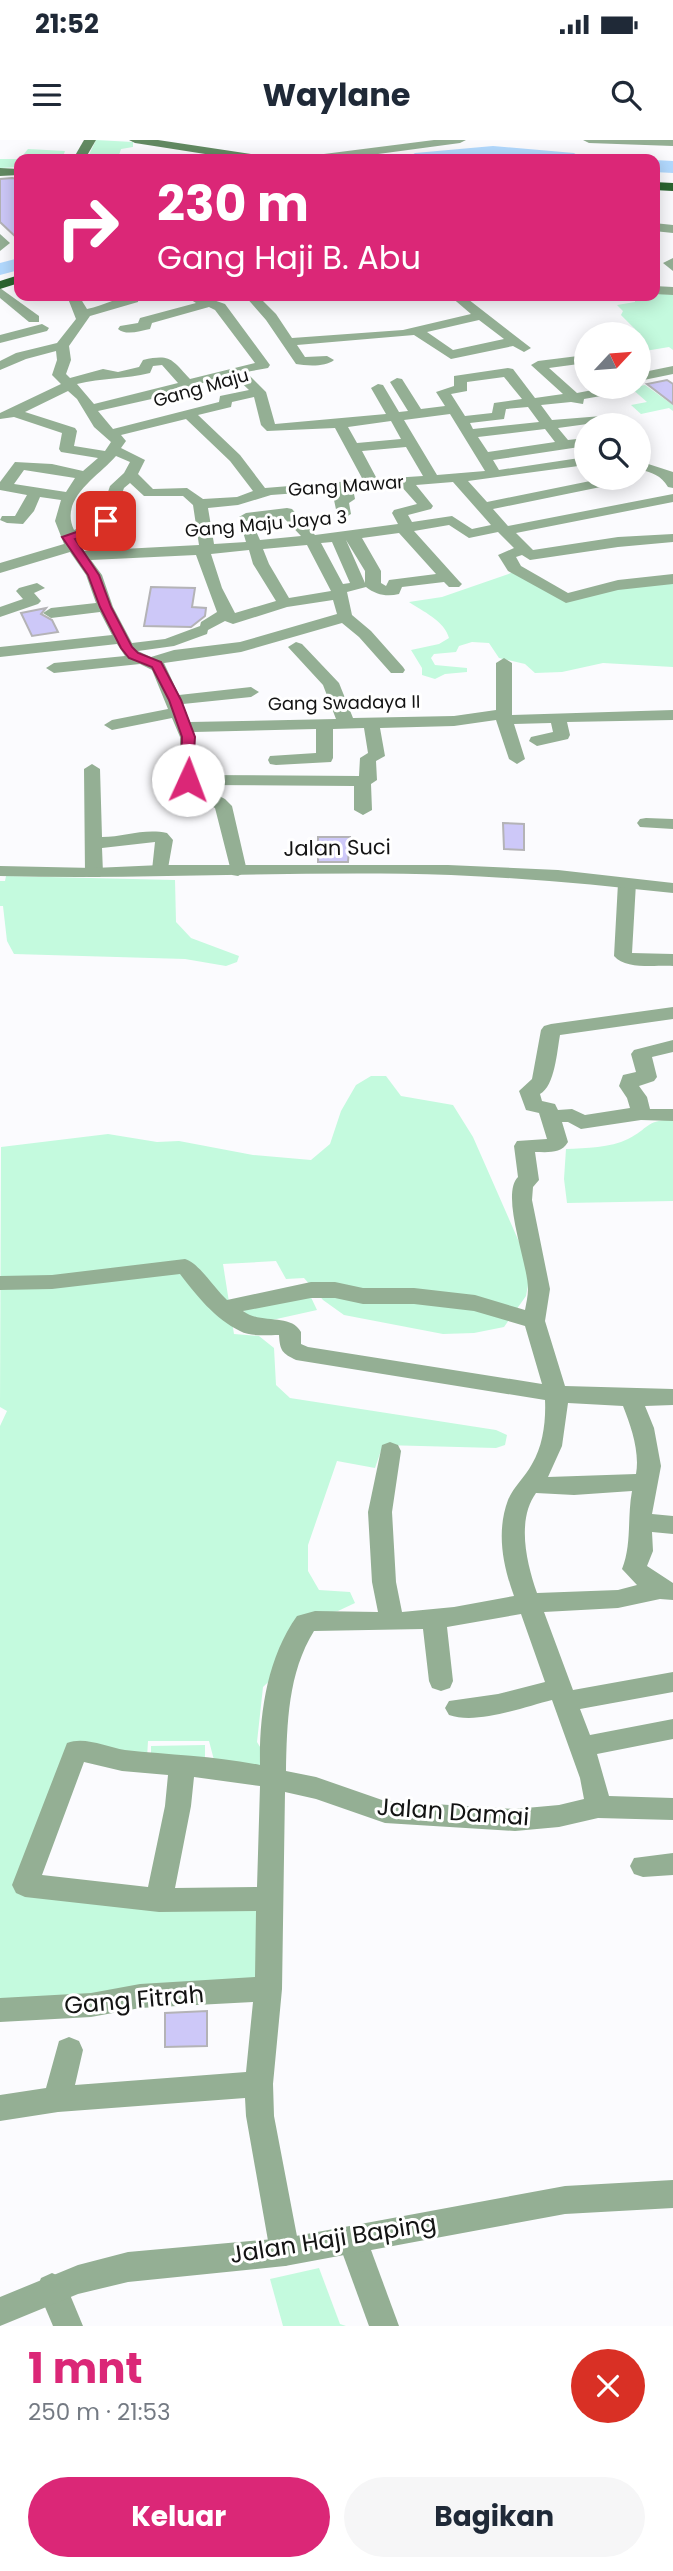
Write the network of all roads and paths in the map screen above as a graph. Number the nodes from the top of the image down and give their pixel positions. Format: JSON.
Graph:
{"nodes":[{"id":1,"x":135,"y":140,"type":"edge"},
{"id":2,"x":460,"y":140,"type":"edge"},
{"id":3,"x":589,"y":140,"type":"edge"},
{"id":4,"x":666,"y":142,"type":"edge"},
{"id":5,"x":341,"y":146,"type":"dead end"},
{"id":6,"x":180,"y":154,"type":"edge"},
{"id":7,"x":350,"y":154,"type":"edge"},
{"id":8,"x":358,"y":154,"type":"edge"},
{"id":9,"x":0,"y":238,"type":"edge"},
{"id":10,"x":0,"y":247,"type":"edge"},
{"id":11,"x":0,"y":292,"type":"edge"},
{"id":12,"x":76,"y":301,"type":"edge"},
{"id":13,"x":128,"y":301,"type":"edge"},
{"id":14,"x":204,"y":301,"type":"edge"},
{"id":15,"x":256,"y":301,"type":"edge"},
{"id":16,"x":463,"y":301,"type":"edge"},
{"id":17,"x":209,"y":303,"type":"junction"},
{"id":18,"x":83,"y":314,"type":"junction"},
{"id":19,"x":482,"y":315,"type":"junction"},
{"id":20,"x":125,"y":330,"type":"dead end"},
{"id":21,"x":416,"y":331,"type":"junction"},
{"id":22,"x":0,"y":339,"type":"edge"},
{"id":23,"x":286,"y":342,"type":"junction"},
{"id":24,"x":62,"y":345,"type":"junction"},
{"id":25,"x":21,"y":356,"type":"junction"},
{"id":26,"x":327,"y":360,"type":"dead end"},
{"id":27,"x":574,"y":360,"type":"edge"},
{"id":28,"x":673,"y":370,"type":"edge"},
{"id":29,"x":238,"y":372,"type":"junction"},
{"id":30,"x":1,"y":374,"type":"edge"},
{"id":31,"x":651,"y":376,"type":"edge"},
{"id":32,"x":153,"y":378,"type":"dead end"},
{"id":33,"x":397,"y":382,"type":"dead end"},
{"id":34,"x":68,"y":384,"type":"junction"},
{"id":35,"x":187,"y":384,"type":"junction"},
{"id":36,"x":379,"y":387,"type":"dead end"},
{"id":37,"x":259,"y":392,"type":"junction"},
{"id":38,"x":574,"y":397,"type":"joint"},
{"id":39,"x":576,"y":399,"type":"edge"},
{"id":40,"x":532,"y":402,"type":"junction"},
{"id":41,"x":86,"y":403,"type":"junction"},
{"id":42,"x":591,"y":413,"type":"edge"},
{"id":43,"x":417,"y":414,"type":"junction"},
{"id":44,"x":190,"y":415,"type":"junction"},
{"id":45,"x":458,"y":415,"type":"junction"},
{"id":46,"x":6,"y":416,"type":"edge"},
{"id":47,"x":396,"y":416,"type":"junction"},
{"id":48,"x":340,"y":424,"type":"junction"},
{"id":49,"x":574,"y":424,"type":"edge"},
{"id":50,"x":548,"y":426,"type":"junction"},
{"id":51,"x":113,"y":433,"type":"junction"},
{"id":52,"x":470,"y":434,"type":"junction"},
{"id":53,"x":411,"y":442,"type":"junction"},
{"id":54,"x":574,"y":444,"type":"edge"},
{"id":55,"x":564,"y":445,"type":"junction"},
{"id":56,"x":352,"y":448,"type":"junction"},
{"id":57,"x":112,"y":453,"type":"junction"},
{"id":58,"x":484,"y":457,"type":"junction"},
{"id":59,"x":574,"y":463,"type":"edge"},
{"id":60,"x":526,"y":470,"type":"junction"},
{"id":61,"x":668,"y":471,"type":"edge"},
{"id":62,"x":130,"y":475,"type":"junction"},
{"id":63,"x":495,"y":475,"type":"junction"},
{"id":64,"x":87,"y":476,"type":"junction"},
{"id":65,"x":455,"y":476,"type":"junction"},
{"id":66,"x":432,"y":478,"type":"junction"},
{"id":67,"x":405,"y":481,"type":"junction"},
{"id":68,"x":373,"y":484,"type":"junction"},
{"id":69,"x":673,"y":484,"type":"edge"},
{"id":70,"x":345,"y":486,"type":"junction"},
{"id":71,"x":2,"y":487,"type":"edge"},
{"id":72,"x":574,"y":487,"type":"edge"},
{"id":73,"x":36,"y":492,"type":"junction"},
{"id":74,"x":549,"y":492,"type":"junction"},
{"id":75,"x":262,"y":493,"type":"junction"},
{"id":76,"x":69,"y":497,"type":"junction"},
{"id":77,"x":673,"y":498,"type":"edge"},
{"id":78,"x":238,"y":501,"type":"junction"},
{"id":79,"x":200,"y":504,"type":"junction"},
{"id":80,"x":484,"y":507,"type":"junction"},
{"id":81,"x":344,"y":514,"type":"dead end"},
{"id":82,"x":246,"y":517,"type":"junction"},
{"id":83,"x":2,"y":520,"type":"edge"},
{"id":84,"x":673,"y":525,"type":"edge"},
{"id":85,"x":406,"y":529,"type":"junction"},
{"id":86,"x":503,"y":529,"type":"junction"},
{"id":87,"x":353,"y":535,"type":"junction"},
{"id":88,"x":337,"y":537,"type":"junction"},
{"id":89,"x":673,"y":538,"type":"edge"},
{"id":90,"x":311,"y":539,"type":"junction"},
{"id":91,"x":254,"y":544,"type":"junction"},
{"id":92,"x":73,"y":546,"type":"junction"},
{"id":93,"x":533,"y":548,"type":"junction"},
{"id":94,"x":583,"y":548,"type":"junction"},
{"id":95,"x":205,"y":549,"type":"junction"},
{"id":96,"x":595,"y":562,"type":"dead end"},
{"id":97,"x":2,"y":565,"type":"edge"},
{"id":98,"x":673,"y":579,"type":"edge"},
{"id":99,"x":37,"y":588,"type":"dead end"},
{"id":100,"x":338,"y":592,"type":"junction"},
{"id":101,"x":285,"y":603,"type":"junction"},
{"id":102,"x":106,"y":607,"type":"junction"},
{"id":103,"x":0,"y":612,"type":"edge"},
{"id":104,"x":51,"y":613,"type":"dead end"},
{"id":105,"x":226,"y":614,"type":"junction"},
{"id":106,"x":345,"y":617,"type":"junction"},
{"id":107,"x":204,"y":628,"type":"junction"},
{"id":108,"x":122,"y":639,"type":"junction"},
{"id":109,"x":0,"y":641,"type":"edge"},
{"id":110,"x":243,"y":647,"type":"junction"},
{"id":111,"x":296,"y":647,"type":"dead end"},
{"id":112,"x":0,"y":652,"type":"edge"},
{"id":113,"x":147,"y":661,"type":"junction"},
{"id":114,"x":504,"y":663,"type":"dead end"},
{"id":115,"x":54,"y":668,"type":"dead end"},
{"id":116,"x":397,"y":670,"type":"dead end"},
{"id":117,"x":251,"y":692,"type":"dead end"},
{"id":118,"x":179,"y":713,"type":"junction"},
{"id":119,"x":673,"y":715,"type":"edge"},
{"id":120,"x":503,"y":717,"type":"junction"},
{"id":121,"x":558,"y":718,"type":"junction"},
{"id":122,"x":324,"y":722,"type":"junction"},
{"id":123,"x":346,"y":722,"type":"junction"},
{"id":124,"x":371,"y":722,"type":"junction"},
{"id":125,"x":112,"y":725,"type":"dead end"},
{"id":126,"x":537,"y":741,"type":"dead end"},
{"id":127,"x":517,"y":759,"type":"dead end"},
{"id":128,"x":276,"y":760,"type":"dead end"},
{"id":129,"x":92,"y":769,"type":"dead end"},
{"id":130,"x":188,"y":780,"type":"junction"},
{"id":131,"x":362,"y":781,"type":"junction"},
{"id":132,"x":363,"y":810,"type":"dead end"},
{"id":133,"x":646,"y":823,"type":"dead end"},
{"id":134,"x":673,"y":824,"type":"edge"},
{"id":135,"x":94,"y":843,"type":"junction"},
{"id":136,"x":161,"y":870,"type":"junction"},
{"id":137,"x":238,"y":871,"type":"junction"},
{"id":138,"x":0,"y":872,"type":"edge"},
{"id":139,"x":94,"y":873,"type":"junction"},
{"id":140,"x":627,"y":883,"type":"junction"},
{"id":141,"x":673,"y":888,"type":"edge"},
{"id":142,"x":673,"y":961,"type":"edge"},
{"id":143,"x":672,"y":1015,"type":"edge"},
{"id":144,"x":673,"y":1046,"type":"edge"},
{"id":145,"x":673,"y":1059,"type":"edge"},
{"id":146,"x":643,"y":1062,"type":"junction"},
{"id":147,"x":673,"y":1095,"type":"edge"},
{"id":148,"x":673,"y":1106,"type":"edge"},
{"id":149,"x":641,"y":1113,"type":"junction"},
{"id":150,"x":673,"y":1115,"type":"edge"},
{"id":151,"x":551,"y":1117,"type":"junction"},
{"id":152,"x":0,"y":1283,"type":"edge"},
{"id":153,"x":223,"y":1308,"type":"junction"},
{"id":154,"x":534,"y":1321,"type":"junction"},
{"id":155,"x":556,"y":1394,"type":"junction"},
{"id":156,"x":673,"y":1397,"type":"edge"},
{"id":157,"x":631,"y":1398,"type":"junction"},
{"id":158,"x":390,"y":1451,"type":"dead end"},
{"id":159,"x":646,"y":1481,"type":"junction"},
{"id":160,"x":530,"y":1484,"type":"junction"},
{"id":161,"x":641,"y":1525,"type":"junction"},
{"id":162,"x":673,"y":1525,"type":"edge"},
{"id":163,"x":669,"y":1593,"type":"edge"},
{"id":164,"x":529,"y":1603,"type":"junction"},
{"id":165,"x":434,"y":1619,"type":"junction"},
{"id":166,"x":392,"y":1622,"type":"junction"},
{"id":167,"x":441,"y":1681,"type":"dead end"},
{"id":168,"x":673,"y":1682,"type":"edge"},
{"id":169,"x":562,"y":1695,"type":"junction"},
{"id":170,"x":458,"y":1708,"type":"dead end"},
{"id":171,"x":673,"y":1729,"type":"edge"},
{"id":172,"x":582,"y":1747,"type":"junction"},
{"id":173,"x":181,"y":1766,"type":"junction"},
{"id":174,"x":271,"y":1780,"type":"junction"},
{"id":175,"x":597,"y":1807,"type":"junction"},
{"id":176,"x":673,"y":1809,"type":"edge"},
{"id":177,"x":673,"y":1864,"type":"edge"},
{"id":178,"x":643,"y":1866,"type":"dead end"},
{"id":179,"x":269,"y":1899,"type":"junction"},
{"id":180,"x":159,"y":1900,"type":"junction"},
{"id":181,"x":268,"y":1989,"type":"junction"},
{"id":182,"x":0,"y":2010,"type":"edge"},
{"id":183,"x":69,"y":2050,"type":"dead end"},
{"id":184,"x":258,"y":2084,"type":"junction"},
{"id":185,"x":58,"y":2099,"type":"junction"},
{"id":186,"x":0,"y":2108,"type":"edge"},
{"id":187,"x":673,"y":2194,"type":"edge"},
{"id":188,"x":353,"y":2241,"type":"junction"},
{"id":189,"x":285,"y":2252,"type":"junction"},
{"id":190,"x":52,"y":2288,"type":"junction"},
{"id":191,"x":0,"y":2313,"type":"edge"},
{"id":192,"x":68,"y":2326,"type":"edge"},
{"id":193,"x":384,"y":2326,"type":"edge"}],
"edges":[{"from":1,"to":6,"type":"main road"},
{"from":2,"to":8,"type":"street"},
{"from":3,"to":4,"type":"street"},
{"from":5,"to":7,"type":"street"},
{"from":9,"to":10,"type":"street"},
{"from":11,"to":22,"type":"street"},
{"from":12,"to":18,"type":"street"},
{"from":13,"to":18,"type":"street"},
{"from":14,"to":17,"type":"street"},
{"from":15,"to":23,"type":"street"},
{"from":16,"to":19,"type":"street"},
{"from":17,"to":20,"type":"street"},
{"from":17,"to":29,"type":"street"},
{"from":18,"to":24,"type":"street"},
{"from":19,"to":21,"type":"street"},
{"from":19,"to":21,"type":"street"},
{"from":21,"to":23,"type":"street"},
{"from":22,"to":25,"type":"street"},
{"from":23,"to":26,"type":"street"},
{"from":24,"to":25,"type":"street"},
{"from":24,"to":34,"type":"street"},
{"from":25,"to":30,"type":"street"},
{"from":27,"to":38,"type":"street"},
{"from":28,"to":31,"type":"street"},
{"from":29,"to":35,"type":"street"},
{"from":29,"to":37,"type":"street"},
{"from":32,"to":41,"type":"street"},
{"from":33,"to":43,"type":"street"},
{"from":34,"to":35,"type":"street"},
{"from":34,"to":41,"type":"street"},
{"from":34,"to":46,"type":"street"},
{"from":35,"to":41,"type":"street"},
{"from":36,"to":47,"type":"street"},
{"from":37,"to":44,"type":"street","name":"Gang Maju"},
{"from":37,"to":48,"type":"street"},
{"from":38,"to":40,"type":"street"},
{"from":39,"to":42,"type":"street"},
{"from":40,"to":45,"type":"street"},
{"from":40,"to":45,"type":"street"},
{"from":40,"to":50,"type":"street"},
{"from":41,"to":51,"type":"street"},
{"from":43,"to":45,"type":"street"},
{"from":43,"to":47,"type":"street"},
{"from":44,"to":51,"type":"street","name":"Gang Maju"},
{"from":44,"to":75,"type":"street"},
{"from":45,"to":52,"type":"street"},
{"from":46,"to":57,"type":"street"},
{"from":47,"to":48,"type":"street"},
{"from":47,"to":53,"type":"street"},
{"from":48,"to":56,"type":"street"},
{"from":49,"to":50,"type":"street"},
{"from":50,"to":52,"type":"street"},
{"from":50,"to":55,"type":"street"},
{"from":51,"to":57,"type":"street"},
{"from":52,"to":58,"type":"street"},
{"from":53,"to":56,"type":"street"},
{"from":53,"to":66,"type":"street"},
{"from":54,"to":55,"type":"street"},
{"from":55,"to":58,"type":"street"},
{"from":56,"to":68,"type":"street"},
{"from":57,"to":62,"type":"street"},
{"from":57,"to":64,"type":"street"},
{"from":58,"to":63,"type":"street"},
{"from":59,"to":60,"type":"street"},
{"from":60,"to":63,"type":"street"},
{"from":60,"to":74,"type":"street"},
{"from":61,"to":69,"type":"street"},
{"from":62,"to":79,"type":"street"},
{"from":62,"to":92,"type":"street"},
{"from":63,"to":65,"type":"street"},
{"from":64,"to":71,"type":"street"},
{"from":64,"to":76,"type":"street"},
{"from":65,"to":66,"type":"street","name":"Gang Mawar"},
{"from":65,"to":80,"type":"street"},
{"from":66,"to":67,"type":"street","name":"Gang Mawar"},
{"from":67,"to":68,"type":"street","name":"Gang Mawar"},
{"from":67,"to":85,"type":"street"},
{"from":68,"to":70,"type":"street","name":"Gang Mawar"},
{"from":70,"to":75,"type":"street","name":"Gang Mawar"},
{"from":70,"to":81,"type":"street"},
{"from":71,"to":73,"type":"street"},
{"from":72,"to":74,"type":"street"},
{"from":73,"to":76,"type":"street"},
{"from":73,"to":83,"type":"street"},
{"from":74,"to":80,"type":"street"},
{"from":75,"to":78,"type":"street","name":"Gang Mawar"},
{"from":76,"to":92,"type":"street"},
{"from":77,"to":86,"type":"street"},
{"from":78,"to":79,"type":"street","name":"Gang Mawar"},
{"from":78,"to":82,"type":"street"},
{"from":79,"to":95,"type":"street"},
{"from":80,"to":86,"type":"street"},
{"from":82,"to":90,"type":"street"},
{"from":82,"to":91,"type":"street"},
{"from":84,"to":93,"type":"street"},
{"from":85,"to":86,"type":"street","name":"Gang Maju Jaya 3"},
{"from":85,"to":87,"type":"street","name":"Gang Maju Jaya 3"},
{"from":85,"to":87,"type":"street"},
{"from":86,"to":93,"type":"street"},
{"from":87,"to":88,"type":"street","name":"Gang Maju Jaya 3"},
{"from":88,"to":90,"type":"street","name":"Gang Maju Jaya 3"},
{"from":88,"to":100,"type":"street"},
{"from":89,"to":94,"type":"street"},
{"from":90,"to":91,"type":"street","name":"Gang Maju Jaya 3"},
{"from":90,"to":100,"type":"street"},
{"from":91,"to":95,"type":"street","name":"Gang Maju Jaya 3"},
{"from":91,"to":101,"type":"street"},
{"from":92,"to":95,"type":"street","name":"Gang Maju Jaya 3"},
{"from":92,"to":97,"type":"street"},
{"from":92,"to":102,"type":"street"},
{"from":93,"to":94,"type":"street"},
{"from":93,"to":98,"type":"street"},
{"from":94,"to":96,"type":"street"},
{"from":95,"to":105,"type":"street"},
{"from":99,"to":103,"type":"street"},
{"from":100,"to":101,"type":"street"},
{"from":100,"to":106,"type":"street"},
{"from":101,"to":105,"type":"street"},
{"from":102,"to":104,"type":"street"},
{"from":102,"to":108,"type":"street"},
{"from":105,"to":107,"type":"street"},
{"from":106,"to":110,"type":"street"},
{"from":106,"to":116,"type":"street"},
{"from":107,"to":108,"type":"street"},
{"from":107,"to":110,"type":"street"},
{"from":108,"to":109,"type":"street"},
{"from":108,"to":112,"type":"street"},
{"from":108,"to":113,"type":"street"},
{"from":110,"to":113,"type":"street"},
{"from":111,"to":123,"type":"street"},
{"from":113,"to":115,"type":"street"},
{"from":113,"to":118,"type":"street"},
{"from":114,"to":120,"type":"street"},
{"from":117,"to":118,"type":"street"},
{"from":118,"to":122,"type":"street","name":"Gang Swadaya II"},
{"from":118,"to":125,"type":"street"},
{"from":118,"to":130,"type":"street"},
{"from":119,"to":121,"type":"street","name":"Gang Swadaya II"},
{"from":120,"to":121,"type":"street","name":"Gang Swadaya II"},
{"from":120,"to":124,"type":"street","name":"Gang Swadaya II"},
{"from":120,"to":127,"type":"street"},
{"from":121,"to":126,"type":"street"},
{"from":122,"to":123,"type":"street","name":"Gang Swadaya II"},
{"from":122,"to":128,"type":"street"},
{"from":123,"to":124,"type":"street","name":"Gang Swadaya II"},
{"from":124,"to":131,"type":"street"},
{"from":129,"to":135,"type":"street"},
{"from":130,"to":131,"type":"street"},
{"from":130,"to":137,"type":"street"},
{"from":131,"to":132,"type":"street"},
{"from":133,"to":134,"type":"street"},
{"from":135,"to":136,"type":"street"},
{"from":135,"to":139,"type":"street"},
{"from":136,"to":137,"type":"street","name":"Jalan Suci"},
{"from":136,"to":139,"type":"street","name":"Jalan Suci"},
{"from":137,"to":140,"type":"street","name":"Jalan Suci"},
{"from":138,"to":139,"type":"street","name":"Jalan Suci"},
{"from":140,"to":141,"type":"street","name":"Jalan Suci"},
{"from":140,"to":142,"type":"street"},
{"from":143,"to":151,"type":"street"},
{"from":144,"to":146,"type":"street"},
{"from":145,"to":146,"type":"street"},
{"from":146,"to":149,"type":"street"},
{"from":147,"to":148,"type":"street"},
{"from":149,"to":150,"type":"street"},
{"from":149,"to":151,"type":"street"},
{"from":151,"to":154,"type":"street"},
{"from":152,"to":153,"type":"street"},
{"from":153,"to":154,"type":"street"},
{"from":153,"to":155,"type":"street"},
{"from":154,"to":155,"type":"street"},
{"from":155,"to":157,"type":"street"},
{"from":155,"to":160,"type":"street"},
{"from":156,"to":157,"type":"street"},
{"from":157,"to":159,"type":"street"},
{"from":158,"to":166,"type":"street"},
{"from":159,"to":160,"type":"street"},
{"from":159,"to":161,"type":"street"},
{"from":160,"to":164,"type":"street"},
{"from":161,"to":162,"type":"street"},
{"from":161,"to":163,"type":"street"},
{"from":163,"to":164,"type":"street"},
{"from":164,"to":165,"type":"street"},
{"from":164,"to":169,"type":"street"},
{"from":165,"to":166,"type":"street"},
{"from":165,"to":167,"type":"street"},
{"from":166,"to":174,"type":"street"},
{"from":168,"to":169,"type":"street"},
{"from":169,"to":170,"type":"street"},
{"from":169,"to":172,"type":"street"},
{"from":171,"to":172,"type":"street"},
{"from":172,"to":175,"type":"street"},
{"from":173,"to":174,"type":"street","name":"Jalan Damai"},
{"from":173,"to":180,"type":"street"},
{"from":173,"to":180,"type":"street","name":"Jalan Damai"},
{"from":174,"to":175,"type":"street","name":"Jalan Damai"},
{"from":174,"to":179,"type":"street"},
{"from":175,"to":176,"type":"street","name":"Jalan Damai"},
{"from":177,"to":178,"type":"street"},
{"from":179,"to":180,"type":"street"},
{"from":179,"to":181,"type":"street"},
{"from":181,"to":182,"type":"street","name":"Gang Fitrah"},
{"from":181,"to":184,"type":"street"},
{"from":183,"to":185,"type":"street"},
{"from":184,"to":185,"type":"street"},
{"from":184,"to":189,"type":"street"},
{"from":185,"to":186,"type":"street"},
{"from":187,"to":188,"type":"street","name":"Jalan Haji Baping"},
{"from":188,"to":189,"type":"street","name":"Jalan Haji Baping"},
{"from":188,"to":193,"type":"street"},
{"from":189,"to":190,"type":"street","name":"Jalan Haji Baping"},
{"from":190,"to":191,"type":"street","name":"Jalan Haji Baping"},
{"from":190,"to":192,"type":"street"}]}
